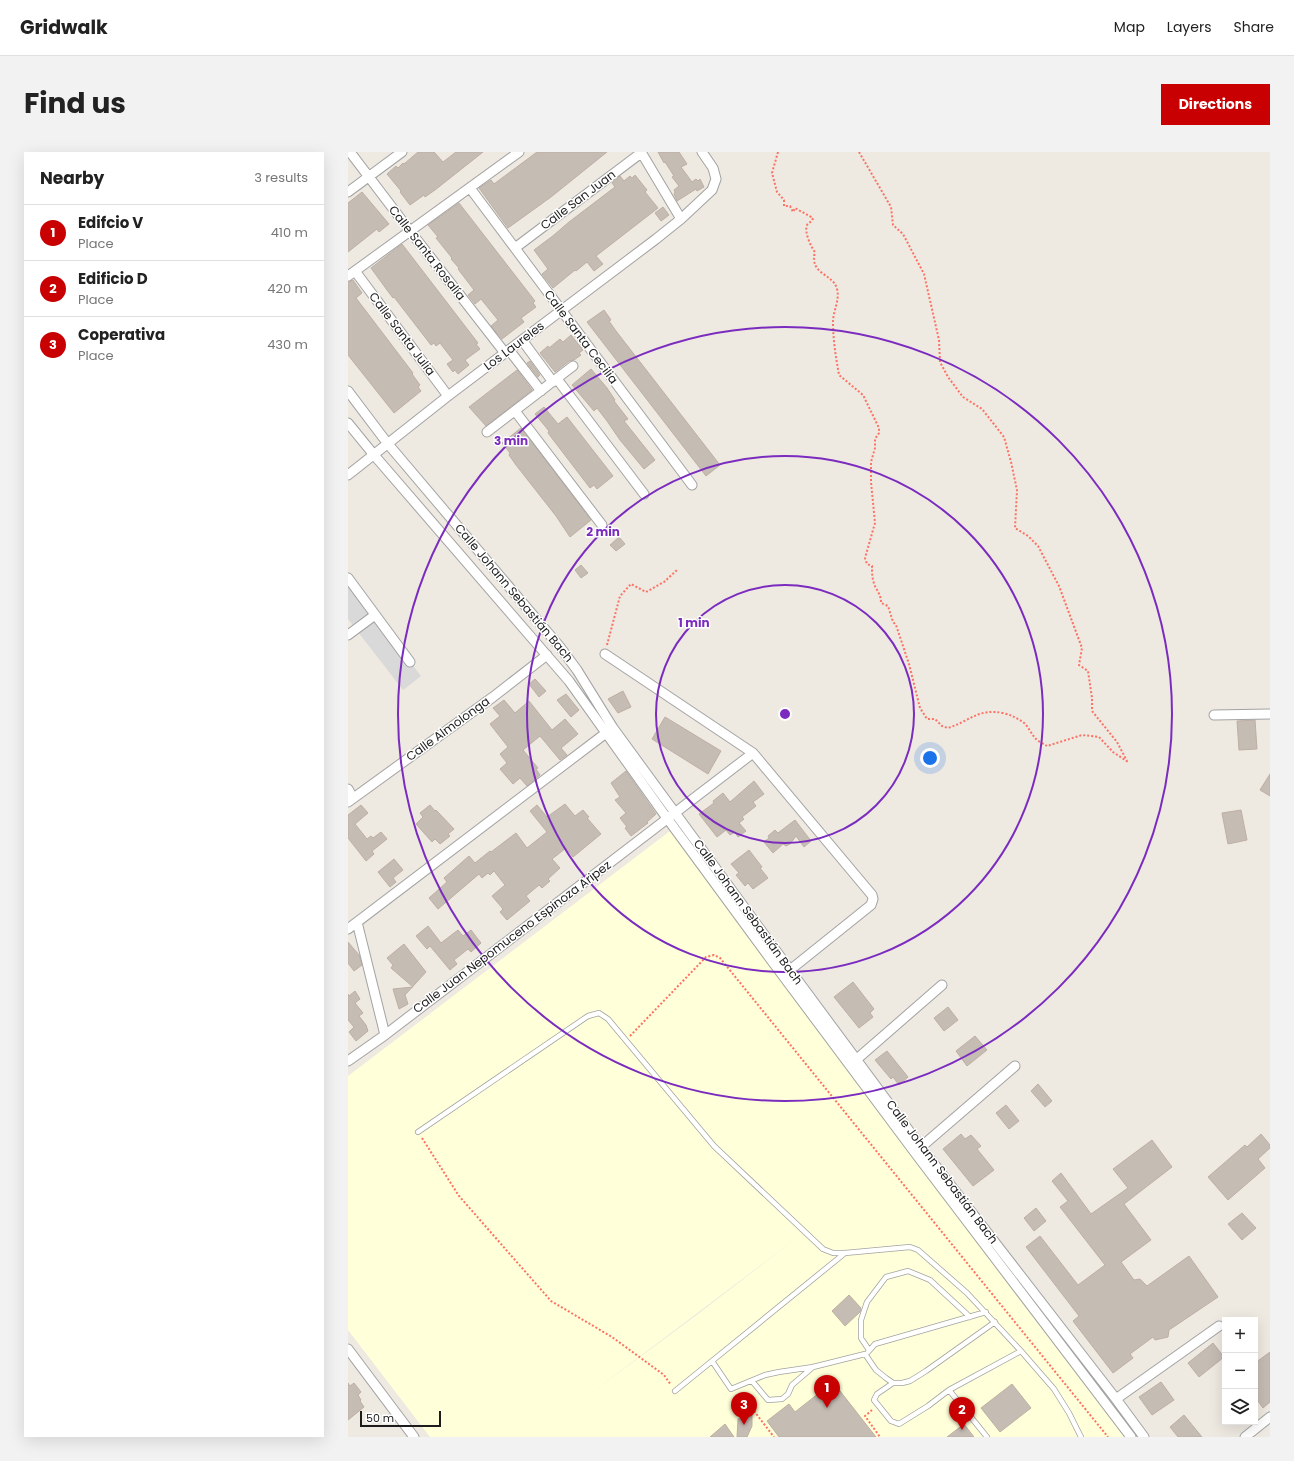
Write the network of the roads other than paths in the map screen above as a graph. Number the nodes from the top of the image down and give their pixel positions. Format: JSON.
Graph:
{"nodes":[{"id":1,"x":350,"y":152,"type":"edge"},
{"id":2,"x":402,"y":152,"type":"edge"},
{"id":3,"x":519,"y":152,"type":"edge"},
{"id":4,"x":702,"y":152,"type":"edge"},
{"id":5,"x":641,"y":153,"type":"edge"},
{"id":6,"x":368,"y":177,"type":"junction"},
{"id":7,"x":470,"y":188,"type":"junction"},
{"id":8,"x":348,"y":192,"type":"edge"},
{"id":9,"x":681,"y":219,"type":"junction"},
{"id":10,"x":410,"y":231,"type":"junction"},
{"id":11,"x":515,"y":248,"type":"junction"},
{"id":12,"x":352,"y":274,"type":"edge"},
{"id":13,"x":561,"y":310,"type":"junction"},
{"id":14,"x":522,"y":340,"type":"junction"},
{"id":15,"x":507,"y":351,"type":"junction"},
{"id":16,"x":573,"y":366,"type":"dead end"},
{"id":17,"x":555,"y":380,"type":"junction"},
{"id":18,"x":348,"y":391,"type":"edge"},
{"id":19,"x":541,"y":391,"type":"junction"},
{"id":20,"x":448,"y":396,"type":"junction"},
{"id":21,"x":515,"y":411,"type":"junction"},
{"id":22,"x":348,"y":423,"type":"edge"},
{"id":23,"x":487,"y":432,"type":"dead end"},
{"id":24,"x":388,"y":444,"type":"junction"},
{"id":25,"x":374,"y":455,"type":"junction"},
{"id":26,"x":348,"y":475,"type":"edge"},
{"id":27,"x":692,"y":486,"type":"dead end"},
{"id":28,"x":644,"y":494,"type":"dead end"},
{"id":29,"x":602,"y":525,"type":"dead end"},
{"id":30,"x":348,"y":578,"type":"edge"},
{"id":31,"x":375,"y":615,"type":"junction"},
{"id":32,"x":348,"y":636,"type":"edge"},
{"id":33,"x":605,"y":654,"type":"road end"},
{"id":34,"x":547,"y":655,"type":"junction"},
{"id":35,"x":410,"y":662,"type":"dead end"},
{"id":36,"x":1270,"y":714,"type":"edge"},
{"id":37,"x":1214,"y":715,"type":"dead end"},
{"id":38,"x":606,"y":733,"type":"junction"},
{"id":39,"x":753,"y":753,"type":"junction"},
{"id":40,"x":348,"y":789,"type":"edge"},
{"id":41,"x":351,"y":800,"type":"edge"},
{"id":42,"x":675,"y":813,"type":"junction"},
{"id":43,"x":667,"y":819,"type":"junction"},
{"id":44,"x":357,"y":922,"type":"junction"},
{"id":45,"x":348,"y":929,"type":"edge"},
{"id":46,"x":790,"y":970,"type":"junction"},
{"id":47,"x":942,"y":985,"type":"dead end"},
{"id":48,"x":385,"y":1034,"type":"junction"},
{"id":49,"x":857,"y":1059,"type":"junction"},
{"id":50,"x":348,"y":1061,"type":"edge"},
{"id":51,"x":1014,"y":1066,"type":"dead end"},
{"id":52,"x":418,"y":1132,"type":"road end"},
{"id":53,"x":922,"y":1147,"type":"junction"},
{"id":54,"x":845,"y":1253,"type":"junction"},
{"id":55,"x":986,"y":1312,"type":"junction"},
{"id":56,"x":970,"y":1317,"type":"junction"},
{"id":57,"x":995,"y":1322,"type":"junction"},
{"id":58,"x":1219,"y":1326,"type":"dead end"},
{"id":59,"x":348,"y":1348,"type":"edge"},
{"id":60,"x":1022,"y":1351,"type":"junction"},
{"id":61,"x":867,"y":1352,"type":"junction"},
{"id":62,"x":712,"y":1361,"type":"junction"},
{"id":63,"x":813,"y":1367,"type":"junction"},
{"id":64,"x":752,"y":1380,"type":"junction"},
{"id":65,"x":893,"y":1383,"type":"junction"},
{"id":66,"x":949,"y":1390,"type":"junction"},
{"id":67,"x":675,"y":1391,"type":"road end"},
{"id":68,"x":1116,"y":1399,"type":"junction"},
{"id":69,"x":1270,"y":1417,"type":"edge"},
{"id":70,"x":414,"y":1437,"type":"edge"},
{"id":71,"x":987,"y":1437,"type":"edge"},
{"id":72,"x":1081,"y":1437,"type":"edge"},
{"id":73,"x":1131,"y":1437,"type":"edge"},
{"id":74,"x":1144,"y":1437,"type":"edge"},
{"id":75,"x":1245,"y":1437,"type":"edge"}],
"edges":[{"from":1,"to":6,"type":"street","name":"Calle Santa Rosalía"},
{"from":2,"to":6,"type":"street"},
{"from":3,"to":7,"type":"street"},
{"from":4,"to":9,"type":"street","name":"Los Laureles"},
{"from":5,"to":9,"type":"street"},
{"from":5,"to":11,"type":"street","name":"Calle San Juan"},
{"from":6,"to":8,"type":"street"},
{"from":6,"to":10,"type":"street","name":"Calle Santa Rosalía"},
{"from":7,"to":10,"type":"street"},
{"from":7,"to":11,"type":"street","name":"Calle Santa Cecilia"},
{"from":9,"to":13,"type":"street","name":"Los Laureles"},
{"from":10,"to":12,"type":"street"},
{"from":10,"to":15,"type":"street","name":"Calle Santa Rosalía"},
{"from":11,"to":13,"type":"street","name":"Calle Santa Cecilia"},
{"from":12,"to":20,"type":"street","name":"Calle Santa Julia"},
{"from":13,"to":14,"type":"street","name":"Los Laureles"},
{"from":13,"to":27,"type":"street","name":"Calle Santa Cecilia"},
{"from":14,"to":15,"type":"street","name":"Los Laureles"},
{"from":14,"to":17,"type":"street"},
{"from":15,"to":19,"type":"street","name":"Calle Santa Rosalía"},
{"from":15,"to":20,"type":"street","name":"Los Laureles"},
{"from":16,"to":17,"type":"street"},
{"from":17,"to":19,"type":"street"},
{"from":17,"to":28,"type":"street"},
{"from":18,"to":24,"type":"street","name":"Calle Johann Sebastián Bach"},
{"from":19,"to":21,"type":"street"},
{"from":20,"to":24,"type":"street","name":"Los Laureles"},
{"from":21,"to":23,"type":"street"},
{"from":21,"to":29,"type":"street"},
{"from":22,"to":25,"type":"street","name":"Calle Johann Sebastián Bach"},
{"from":24,"to":25,"type":"street","name":"Los Laureles"},
{"from":24,"to":42,"type":"street","name":"Calle Johann Sebastián Bach"},
{"from":25,"to":26,"type":"street","name":"Los Laureles"},
{"from":25,"to":34,"type":"street","name":"Calle Johann Sebastián Bach"},
{"from":30,"to":31,"type":"street"},
{"from":31,"to":32,"type":"street"},
{"from":31,"to":35,"type":"street"},
{"from":33,"to":39,"type":"street"},
{"from":34,"to":38,"type":"street","name":"Calle Johann Sebastián Bach"},
{"from":34,"to":41,"type":"street","name":"Calle Almolonga"},
{"from":36,"to":37,"type":"street"},
{"from":38,"to":43,"type":"street","name":"Calle Johann Sebastián Bach"},
{"from":38,"to":44,"type":"street"},
{"from":39,"to":42,"type":"street","name":"Calle Juan Nepomuceno Espinoza Aripez"},
{"from":39,"to":46,"type":"street"},
{"from":40,"to":41,"type":"street"},
{"from":42,"to":43,"type":"street","name":"Calle Juan Nepomuceno Espinoza Aripez"},
{"from":42,"to":46,"type":"street","name":"Calle Johann Sebastián Bach"},
{"from":43,"to":48,"type":"street","name":"Calle Juan Nepomuceno Espinoza Aripez"},
{"from":43,"to":73,"type":"street","name":"Calle Johann Sebastián Bach"},
{"from":44,"to":45,"type":"street"},
{"from":44,"to":48,"type":"street"},
{"from":46,"to":49,"type":"street","name":"Calle Johann Sebastián Bach"},
{"from":47,"to":49,"type":"street"},
{"from":48,"to":50,"type":"street","name":"Calle Juan Nepomuceno Espinoza Aripez"},
{"from":49,"to":53,"type":"street","name":"Calle Johann Sebastián Bach"},
{"from":51,"to":53,"type":"street"},
{"from":52,"to":54,"type":"lane"},
{"from":53,"to":68,"type":"street","name":"Calle Johann Sebastián Bach"},
{"from":54,"to":55,"type":"lane"},
{"from":54,"to":62,"type":"lane"},
{"from":55,"to":56,"type":"lane"},
{"from":55,"to":57,"type":"lane"},
{"from":56,"to":61,"type":"lane"},
{"from":56,"to":61,"type":"lane"},
{"from":57,"to":60,"type":"lane"},
{"from":57,"to":65,"type":"lane"},
{"from":58,"to":68,"type":"street"},
{"from":59,"to":70,"type":"street"},
{"from":60,"to":66,"type":"lane"},
{"from":60,"to":72,"type":"lane"},
{"from":61,"to":63,"type":"lane"},
{"from":61,"to":65,"type":"lane"},
{"from":62,"to":64,"type":"lane"},
{"from":62,"to":67,"type":"lane"},
{"from":63,"to":64,"type":"lane"},
{"from":63,"to":64,"type":"lane"},
{"from":65,"to":66,"type":"lane"},
{"from":66,"to":71,"type":"lane"},
{"from":68,"to":74,"type":"street","name":"Calle Johann Sebastián Bach"},
{"from":69,"to":75,"type":"street"}]}
